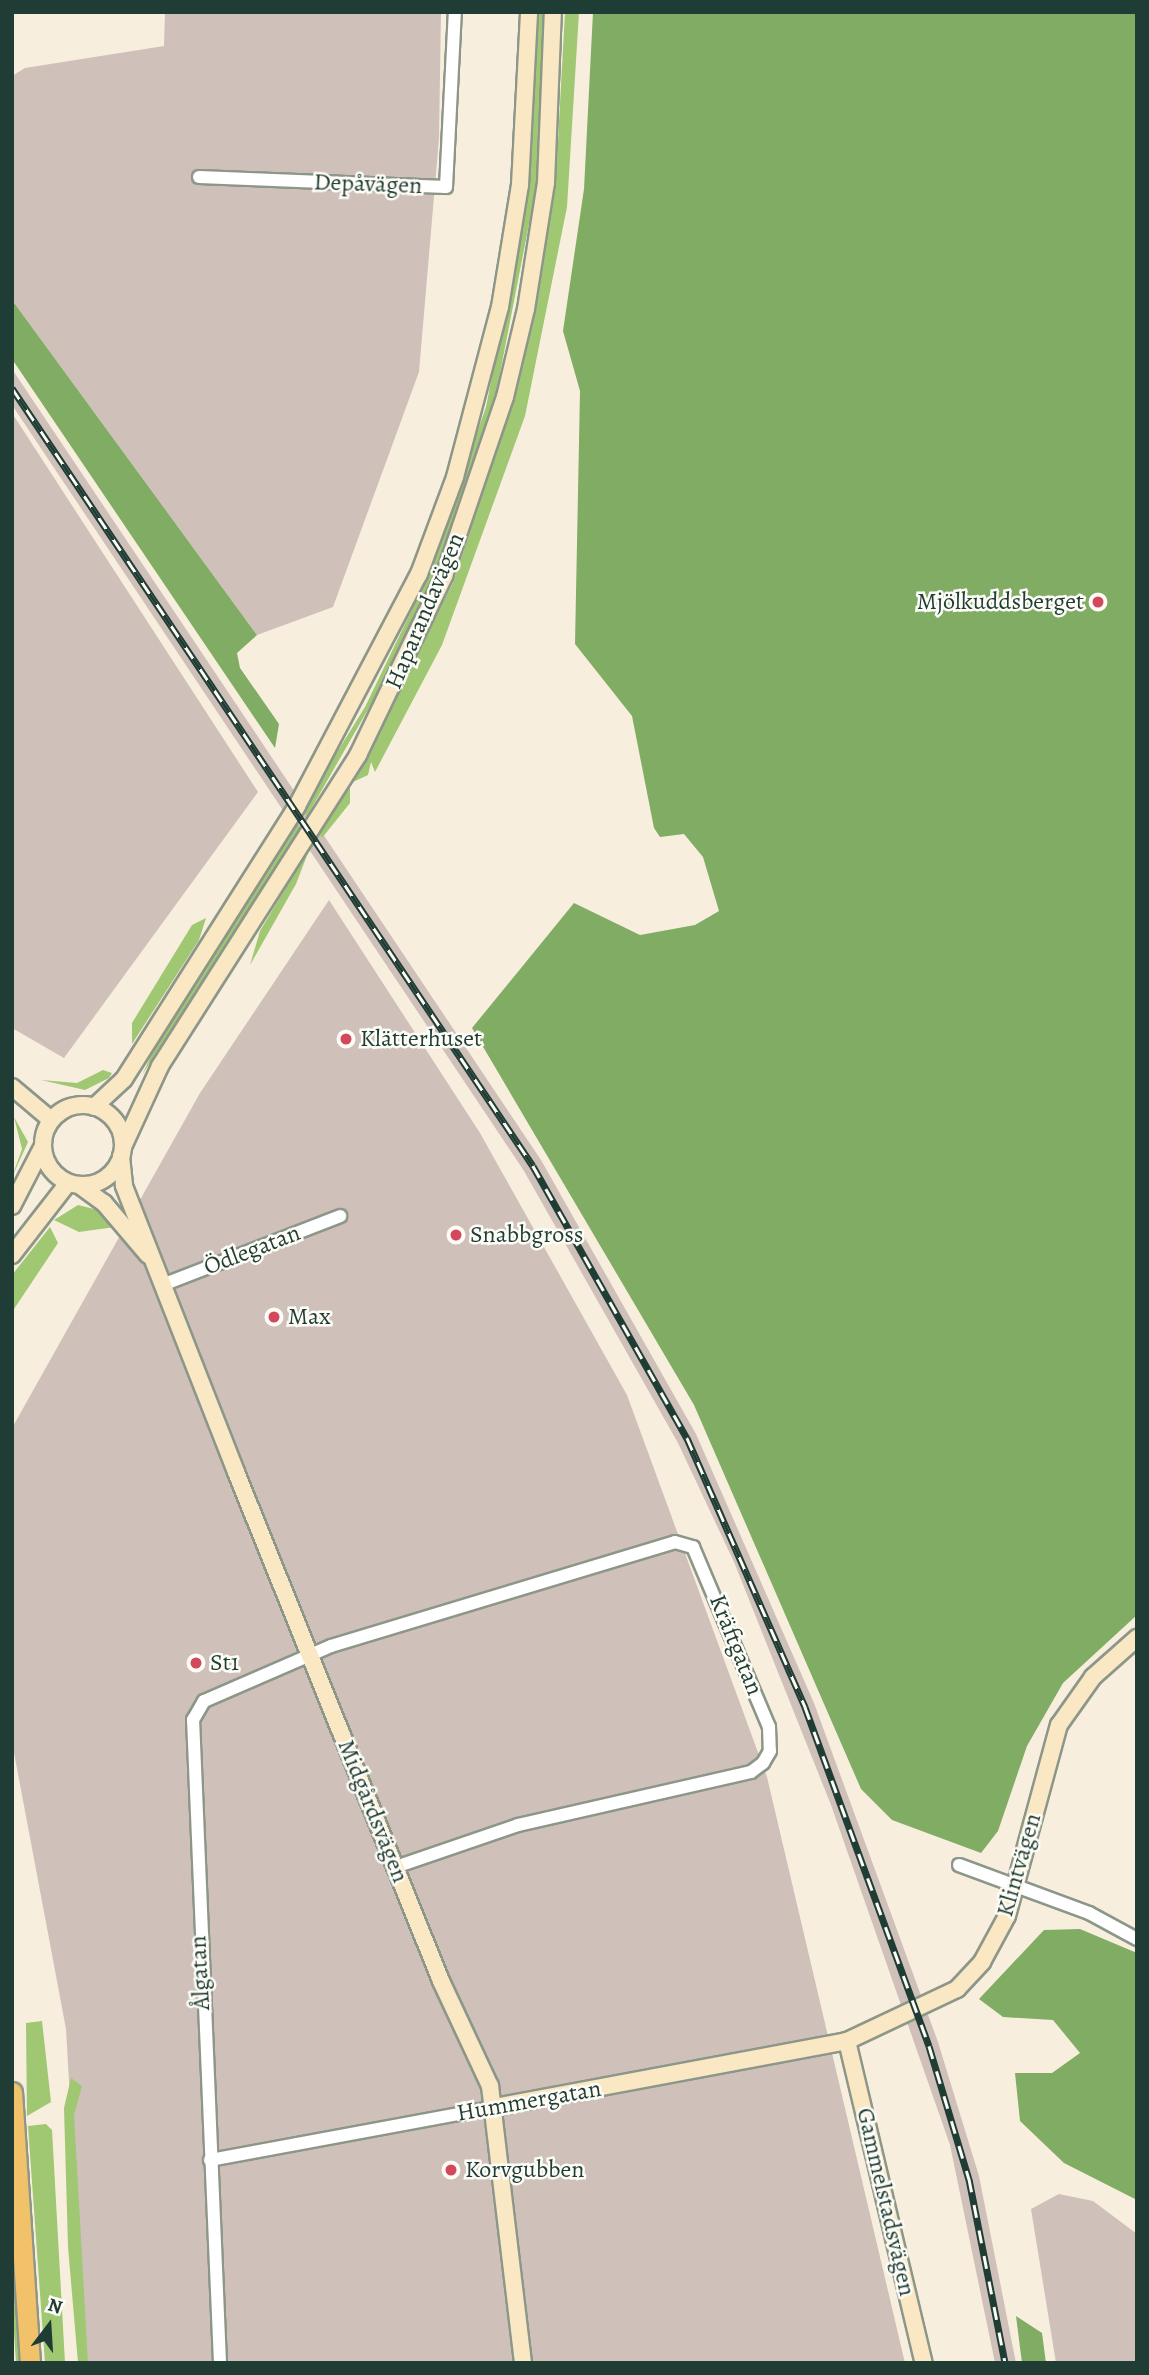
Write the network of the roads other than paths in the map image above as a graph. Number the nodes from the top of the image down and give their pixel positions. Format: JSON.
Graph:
{"nodes":[{"id":1,"x":455,"y":12,"type":"edge"},
{"id":2,"x":529,"y":12,"type":"edge"},
{"id":3,"x":553,"y":12,"type":"edge"},
{"id":4,"x":199,"y":177,"type":"dead end"},
{"id":5,"x":12,"y":1087,"type":"edge"},
{"id":6,"x":94,"y":1107,"type":"junction"},
{"id":7,"x":51,"y":1120,"type":"junction"},
{"id":8,"x":42,"y":1148,"type":"junction"},
{"id":9,"x":122,"y":1152,"type":"junction"},
{"id":10,"x":74,"y":1184,"type":"junction"},
{"id":11,"x":12,"y":1206,"type":"edge"},
{"id":12,"x":340,"y":1216,"type":"dead end"},
{"id":13,"x":12,"y":1255,"type":"edge"},
{"id":14,"x":163,"y":1279,"type":"junction"},
{"id":15,"x":1137,"y":1638,"type":"edge"},
{"id":16,"x":310,"y":1655,"type":"junction"},
{"id":17,"x":959,"y":1865,"type":"dead end"},
{"id":18,"x":395,"y":1867,"type":"junction"},
{"id":19,"x":1016,"y":1888,"type":"junction"},
{"id":20,"x":1137,"y":1939,"type":"edge"},
{"id":21,"x":847,"y":2041,"type":"junction"},
{"id":22,"x":12,"y":2092,"type":"edge"},
{"id":23,"x":495,"y":2107,"type":"junction"},
{"id":24,"x":210,"y":2160,"type":"junction"},
{"id":25,"x":30,"y":2363,"type":"edge"},
{"id":26,"x":220,"y":2363,"type":"edge"},
{"id":27,"x":523,"y":2363,"type":"edge"},
{"id":28,"x":924,"y":2363,"type":"edge"}],
"edges":[{"from":1,"to":4,"type":"street","name":"Depåvägen"},
{"from":2,"to":6,"type":"main road","name":"Haparandavägen"},
{"from":3,"to":9,"type":"main road","name":"Haparandavägen"},
{"from":5,"to":7,"type":"main road"},
{"from":6,"to":7,"type":"main road"},
{"from":6,"to":9,"type":"main road"},
{"from":7,"to":8,"type":"main road"},
{"from":8,"to":10,"type":"main road"},
{"from":8,"to":11,"type":"main road"},
{"from":9,"to":10,"type":"main road"},
{"from":9,"to":14,"type":"main road","name":"Midgårdsvägen"},
{"from":10,"to":13,"type":"main road"},
{"from":10,"to":14,"type":"main road","name":"Midgårdsvägen"},
{"from":12,"to":14,"type":"street","name":"Ödlegatan"},
{"from":14,"to":16,"type":"main road","name":"Midgårdsvägen"},
{"from":15,"to":19,"type":"main road","name":"Klintvägen"},
{"from":16,"to":18,"type":"main road","name":"Midgårdsvägen"},
{"from":16,"to":18,"type":"street","name":"Kräftgatan"},
{"from":16,"to":24,"type":"street","name":"Ålgatan"},
{"from":17,"to":19,"type":"street"},
{"from":18,"to":23,"type":"main road","name":"Midgårdsvägen"},
{"from":19,"to":20,"type":"street"},
{"from":19,"to":21,"type":"main road","name":"Klintvägen"},
{"from":21,"to":23,"type":"main road","name":"Hummergatan"},
{"from":21,"to":28,"type":"main road","name":"Gammelstadsvägen"},
{"from":22,"to":25,"type":"main road"},
{"from":23,"to":24,"type":"street","name":"Hummergatan"},
{"from":23,"to":27,"type":"main road","name":"Midgårdsvägen"},
{"from":24,"to":26,"type":"street","name":"Ålgatan"}]}
